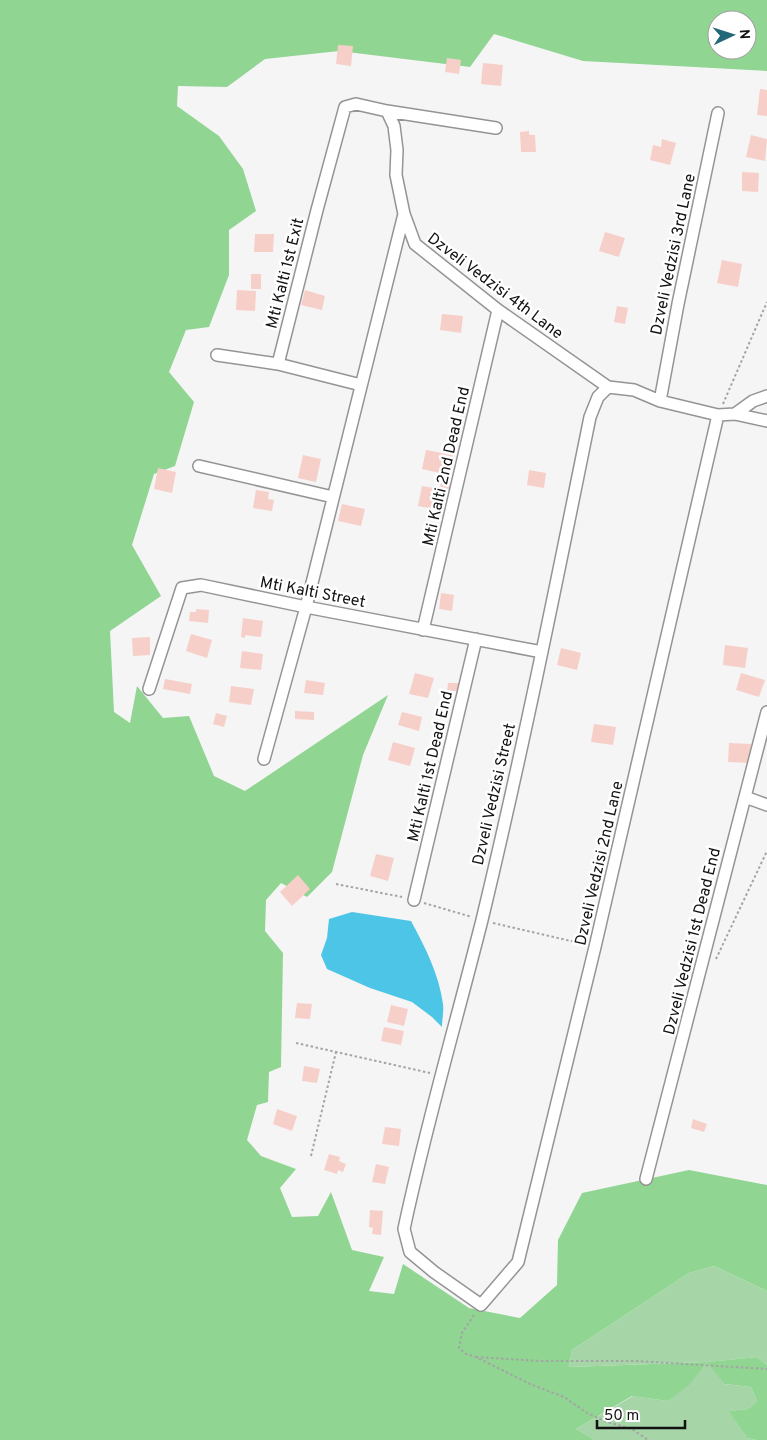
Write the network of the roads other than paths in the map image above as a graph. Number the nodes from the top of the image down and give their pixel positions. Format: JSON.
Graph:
{"nodes":[{"id":1,"x":387,"y":111,"type":"junction"},
{"id":2,"x":718,"y":113,"type":"dead end"},
{"id":3,"x":496,"y":128,"type":"dead end"},
{"id":4,"x":404,"y":214,"type":"junction"},
{"id":5,"x":498,"y":310,"type":"junction"},
{"id":6,"x":217,"y":355,"type":"dead end"},
{"id":7,"x":278,"y":364,"type":"junction"},
{"id":8,"x":361,"y":384,"type":"junction"},
{"id":9,"x":608,"y":387,"type":"junction"},
{"id":10,"x":767,"y":396,"type":"edge"},
{"id":11,"x":660,"y":401,"type":"junction"},
{"id":12,"x":735,"y":414,"type":"junction"},
{"id":13,"x":718,"y":415,"type":"junction"},
{"id":14,"x":767,"y":421,"type":"edge"},
{"id":15,"x":199,"y":466,"type":"dead end"},
{"id":16,"x":333,"y":498,"type":"junction"},
{"id":17,"x":306,"y":607,"type":"junction"},
{"id":18,"x":423,"y":630,"type":"junction"},
{"id":19,"x":476,"y":639,"type":"junction"},
{"id":20,"x":542,"y":652,"type":"junction"},
{"id":21,"x":149,"y":689,"type":"dead end"},
{"id":22,"x":767,"y":712,"type":"edge"},
{"id":23,"x":264,"y":759,"type":"dead end"},
{"id":24,"x":745,"y":797,"type":"junction"},
{"id":25,"x":767,"y":806,"type":"edge"},
{"id":26,"x":414,"y":900,"type":"road end"},
{"id":27,"x":646,"y":1179,"type":"dead end"},
{"id":28,"x":482,"y":1305,"type":"joint"}],
"edges":[{"from":1,"to":3,"type":"street"},
{"from":1,"to":4,"type":"street","name":"Dzveli Vedzisi 4th Lane"},
{"from":1,"to":7,"type":"street","name":"Mti Kalti 1st Exit"},
{"from":2,"to":11,"type":"street","name":"Dzveli Vedzisi 3rd Lane"},
{"from":4,"to":5,"type":"street","name":"Dzveli Vedzisi 4th Lane"},
{"from":4,"to":8,"type":"street"},
{"from":5,"to":9,"type":"street","name":"Dzveli Vedzisi 4th Lane"},
{"from":5,"to":18,"type":"street","name":"Mti Kalti 2nd Dead End"},
{"from":6,"to":7,"type":"street"},
{"from":7,"to":8,"type":"street"},
{"from":8,"to":16,"type":"street"},
{"from":9,"to":11,"type":"street"},
{"from":9,"to":20,"type":"street","name":"Dzveli Vedzisi Street"},
{"from":10,"to":12,"type":"street"},
{"from":11,"to":13,"type":"street"},
{"from":12,"to":13,"type":"street"},
{"from":12,"to":14,"type":"street"},
{"from":13,"to":28,"type":"street","name":"Dzveli Vedzisi 2nd Lane"},
{"from":15,"to":16,"type":"street"},
{"from":16,"to":17,"type":"street"},
{"from":17,"to":18,"type":"street","name":"Mti Kalti Street"},
{"from":17,"to":21,"type":"street","name":"Mti Kalti Street"},
{"from":17,"to":23,"type":"street"},
{"from":18,"to":19,"type":"street","name":"Mti Kalti Street"},
{"from":19,"to":20,"type":"street","name":"Mti Kalti Street"},
{"from":19,"to":26,"type":"street","name":"Mti Kalti 1st Dead End"},
{"from":20,"to":28,"type":"street","name":"Dzveli Vedzisi Street"},
{"from":22,"to":24,"type":"street","name":"Dzveli Vedzisi 1st Dead End"},
{"from":24,"to":25,"type":"street"},
{"from":24,"to":27,"type":"street","name":"Dzveli Vedzisi 1st Dead End"}]}
